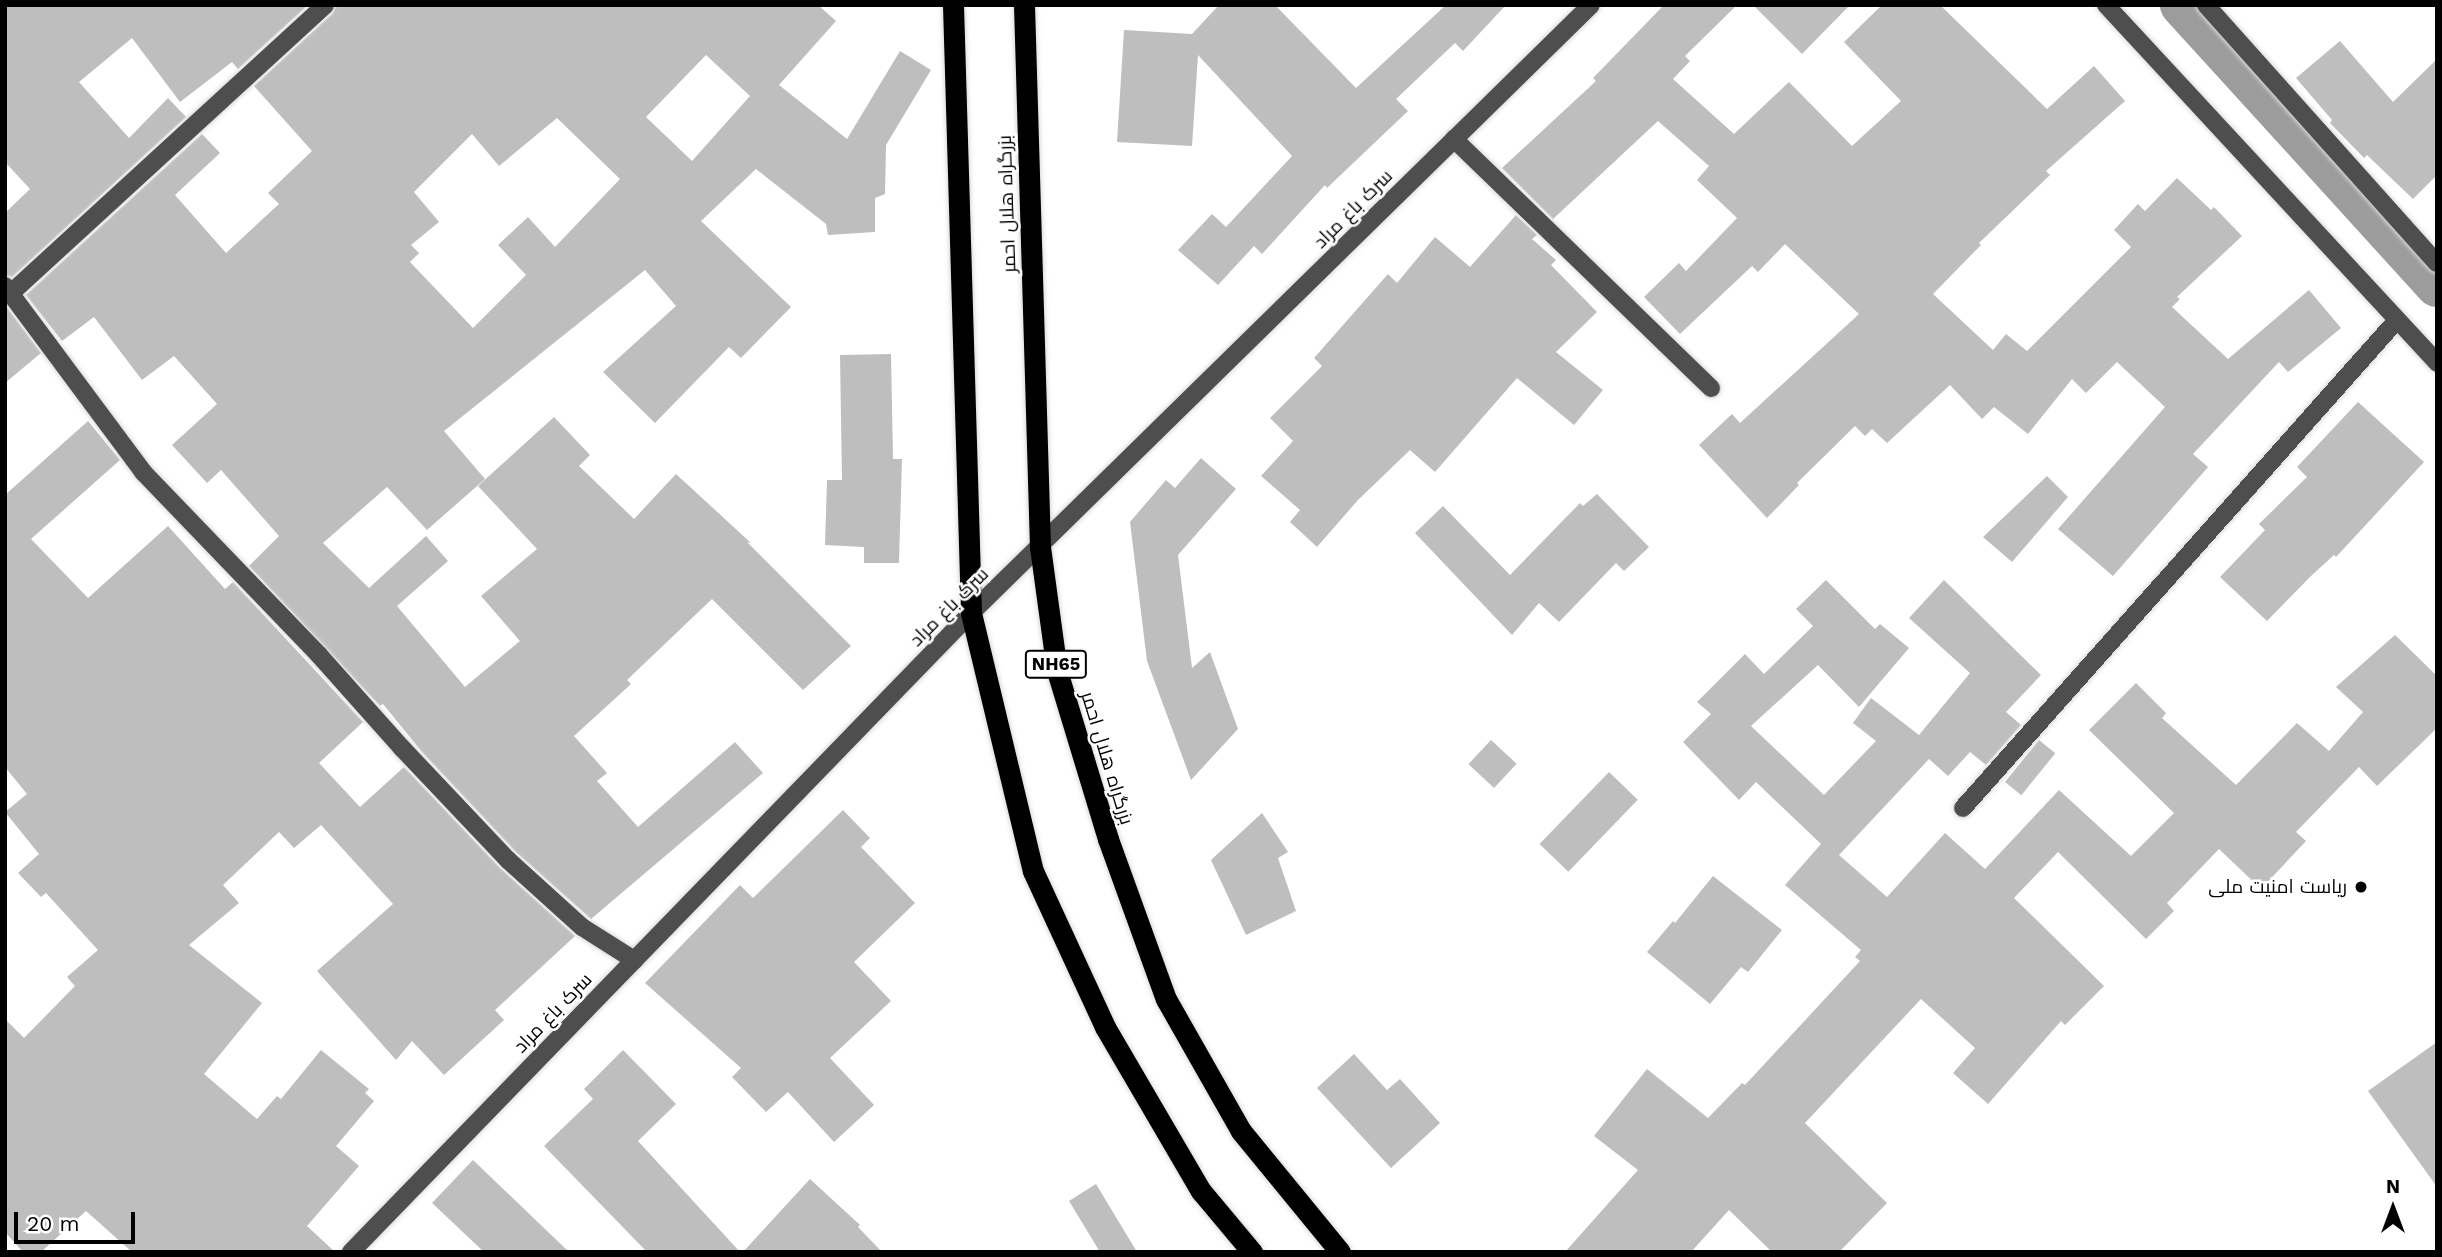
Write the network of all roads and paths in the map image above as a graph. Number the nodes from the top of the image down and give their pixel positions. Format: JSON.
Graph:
{"nodes":[{"id":1,"x":325,"y":5,"type":"edge"},
{"id":2,"x":953,"y":5,"type":"edge"},
{"id":3,"x":1024,"y":5,"type":"edge"},
{"id":4,"x":1591,"y":5,"type":"edge"},
{"id":5,"x":2106,"y":5,"type":"edge"},
{"id":6,"x":2206,"y":5,"type":"edge"},
{"id":7,"x":1454,"y":139,"type":"junction"},
{"id":8,"x":2437,"y":262,"type":"edge"},
{"id":9,"x":8,"y":290,"type":"edge"},
{"id":10,"x":2397,"y":320,"type":"junction"},
{"id":11,"x":2437,"y":363,"type":"edge"},
{"id":12,"x":1711,"y":388,"type":"dead end"},
{"id":13,"x":1040,"y":547,"type":"junction"},
{"id":14,"x":971,"y":613,"type":"junction"},
{"id":15,"x":1962,"y":808,"type":"dead end"},
{"id":16,"x":634,"y":960,"type":"junction"},
{"id":17,"x":351,"y":1252,"type":"edge"},
{"id":18,"x":1252,"y":1252,"type":"edge"},
{"id":19,"x":1340,"y":1252,"type":"edge"}],
"edges":[{"from":1,"to":9,"type":"street"},
{"from":2,"to":14,"type":"highway"},
{"from":3,"to":13,"type":"highway","name":"بزرگراه هلال احمر","number":"NH65"},
{"from":4,"to":7,"type":"street","name":"سرک باغ مراد"},
{"from":5,"to":10,"type":"street"},
{"from":6,"to":8,"type":"street"},
{"from":7,"to":12,"type":"street"},
{"from":7,"to":13,"type":"street","name":"سرک باغ مراد"},
{"from":9,"to":16,"type":"street"},
{"from":10,"to":11,"type":"street"},
{"from":10,"to":15,"type":"street"},
{"from":13,"to":14,"type":"street","name":"سرک باغ مراد"},
{"from":13,"to":19,"type":"highway","name":"بزرگراه هلال احمر","number":"NH65"},
{"from":14,"to":16,"type":"street","name":"سرک باغ مراد"},
{"from":14,"to":18,"type":"highway"},
{"from":16,"to":17,"type":"street","name":"سرک باغ مراد"}]}
